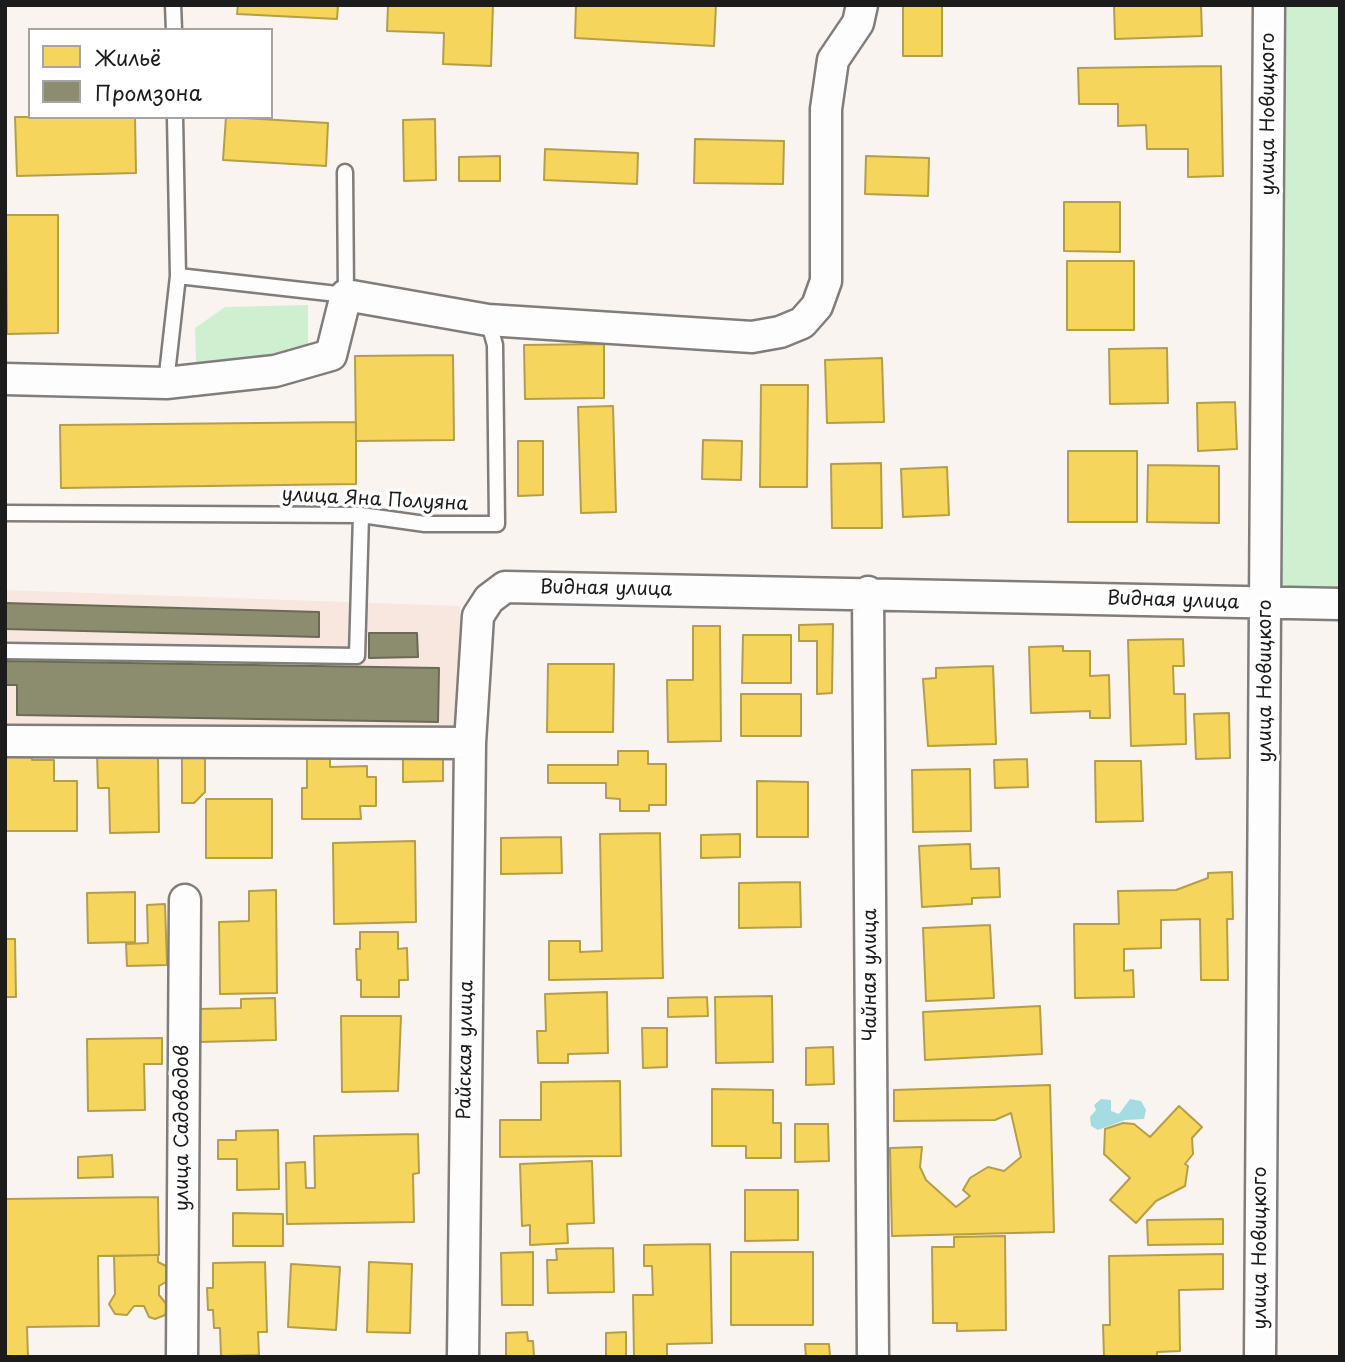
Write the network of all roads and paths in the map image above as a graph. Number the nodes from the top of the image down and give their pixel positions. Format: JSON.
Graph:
{"nodes":[{"id":1,"x":173,"y":5,"type":"edge"},
{"id":2,"x":862,"y":5,"type":"edge"},
{"id":3,"x":1269,"y":5,"type":"edge"},
{"id":4,"x":174,"y":28,"type":"edge"},
{"id":5,"x":175,"y":119,"type":"edge"},
{"id":6,"x":345,"y":172,"type":"dead end"},
{"id":7,"x":178,"y":276,"type":"junction"},
{"id":8,"x":346,"y":295,"type":"junction"},
{"id":9,"x":488,"y":320,"type":"junction"},
{"id":10,"x":5,"y":379,"type":"edge"},
{"id":11,"x":166,"y":383,"type":"junction"},
{"id":12,"x":5,"y":513,"type":"edge"},
{"id":13,"x":361,"y":515,"type":"junction"},
{"id":14,"x":868,"y":592,"type":"junction"},
{"id":15,"x":1266,"y":604,"type":"junction"},
{"id":16,"x":1340,"y":604,"type":"edge"},
{"id":17,"x":5,"y":651,"type":"edge"},
{"id":18,"x":5,"y":741,"type":"edge"},
{"id":19,"x":470,"y":743,"type":"junction"},
{"id":20,"x":185,"y":900,"type":"dead end"},
{"id":21,"x":182,"y":1357,"type":"edge"},
{"id":22,"x":463,"y":1357,"type":"edge"},
{"id":23,"x":873,"y":1357,"type":"edge"},
{"id":24,"x":1260,"y":1357,"type":"edge"}],
"edges":[{"from":1,"to":4,"type":"lane"},
{"from":2,"to":9,"type":"street"},
{"from":3,"to":15,"type":"street","name":"улица Новицкого"},
{"from":5,"to":7,"type":"lane"},
{"from":6,"to":8,"type":"lane"},
{"from":7,"to":8,"type":"lane"},
{"from":7,"to":11,"type":"lane"},
{"from":8,"to":9,"type":"street"},
{"from":8,"to":11,"type":"street"},
{"from":9,"to":13,"type":"lane","name":"улица Яна Полуяна"},
{"from":10,"to":11,"type":"street"},
{"from":12,"to":13,"type":"lane","name":"улица Яна Полуяна"},
{"from":13,"to":17,"type":"lane"},
{"from":14,"to":15,"type":"street","name":"Видная улица"},
{"from":14,"to":19,"type":"street","name":"Видная улица"},
{"from":14,"to":23,"type":"street","name":"Чайная улица"},
{"from":15,"to":16,"type":"street","name":"Видная улица"},
{"from":15,"to":24,"type":"street","name":"улица Новицкого"},
{"from":18,"to":19,"type":"street"},
{"from":19,"to":22,"type":"street","name":"Райская улица"},
{"from":20,"to":21,"type":"street","name":"улица Садоводов"}]}
